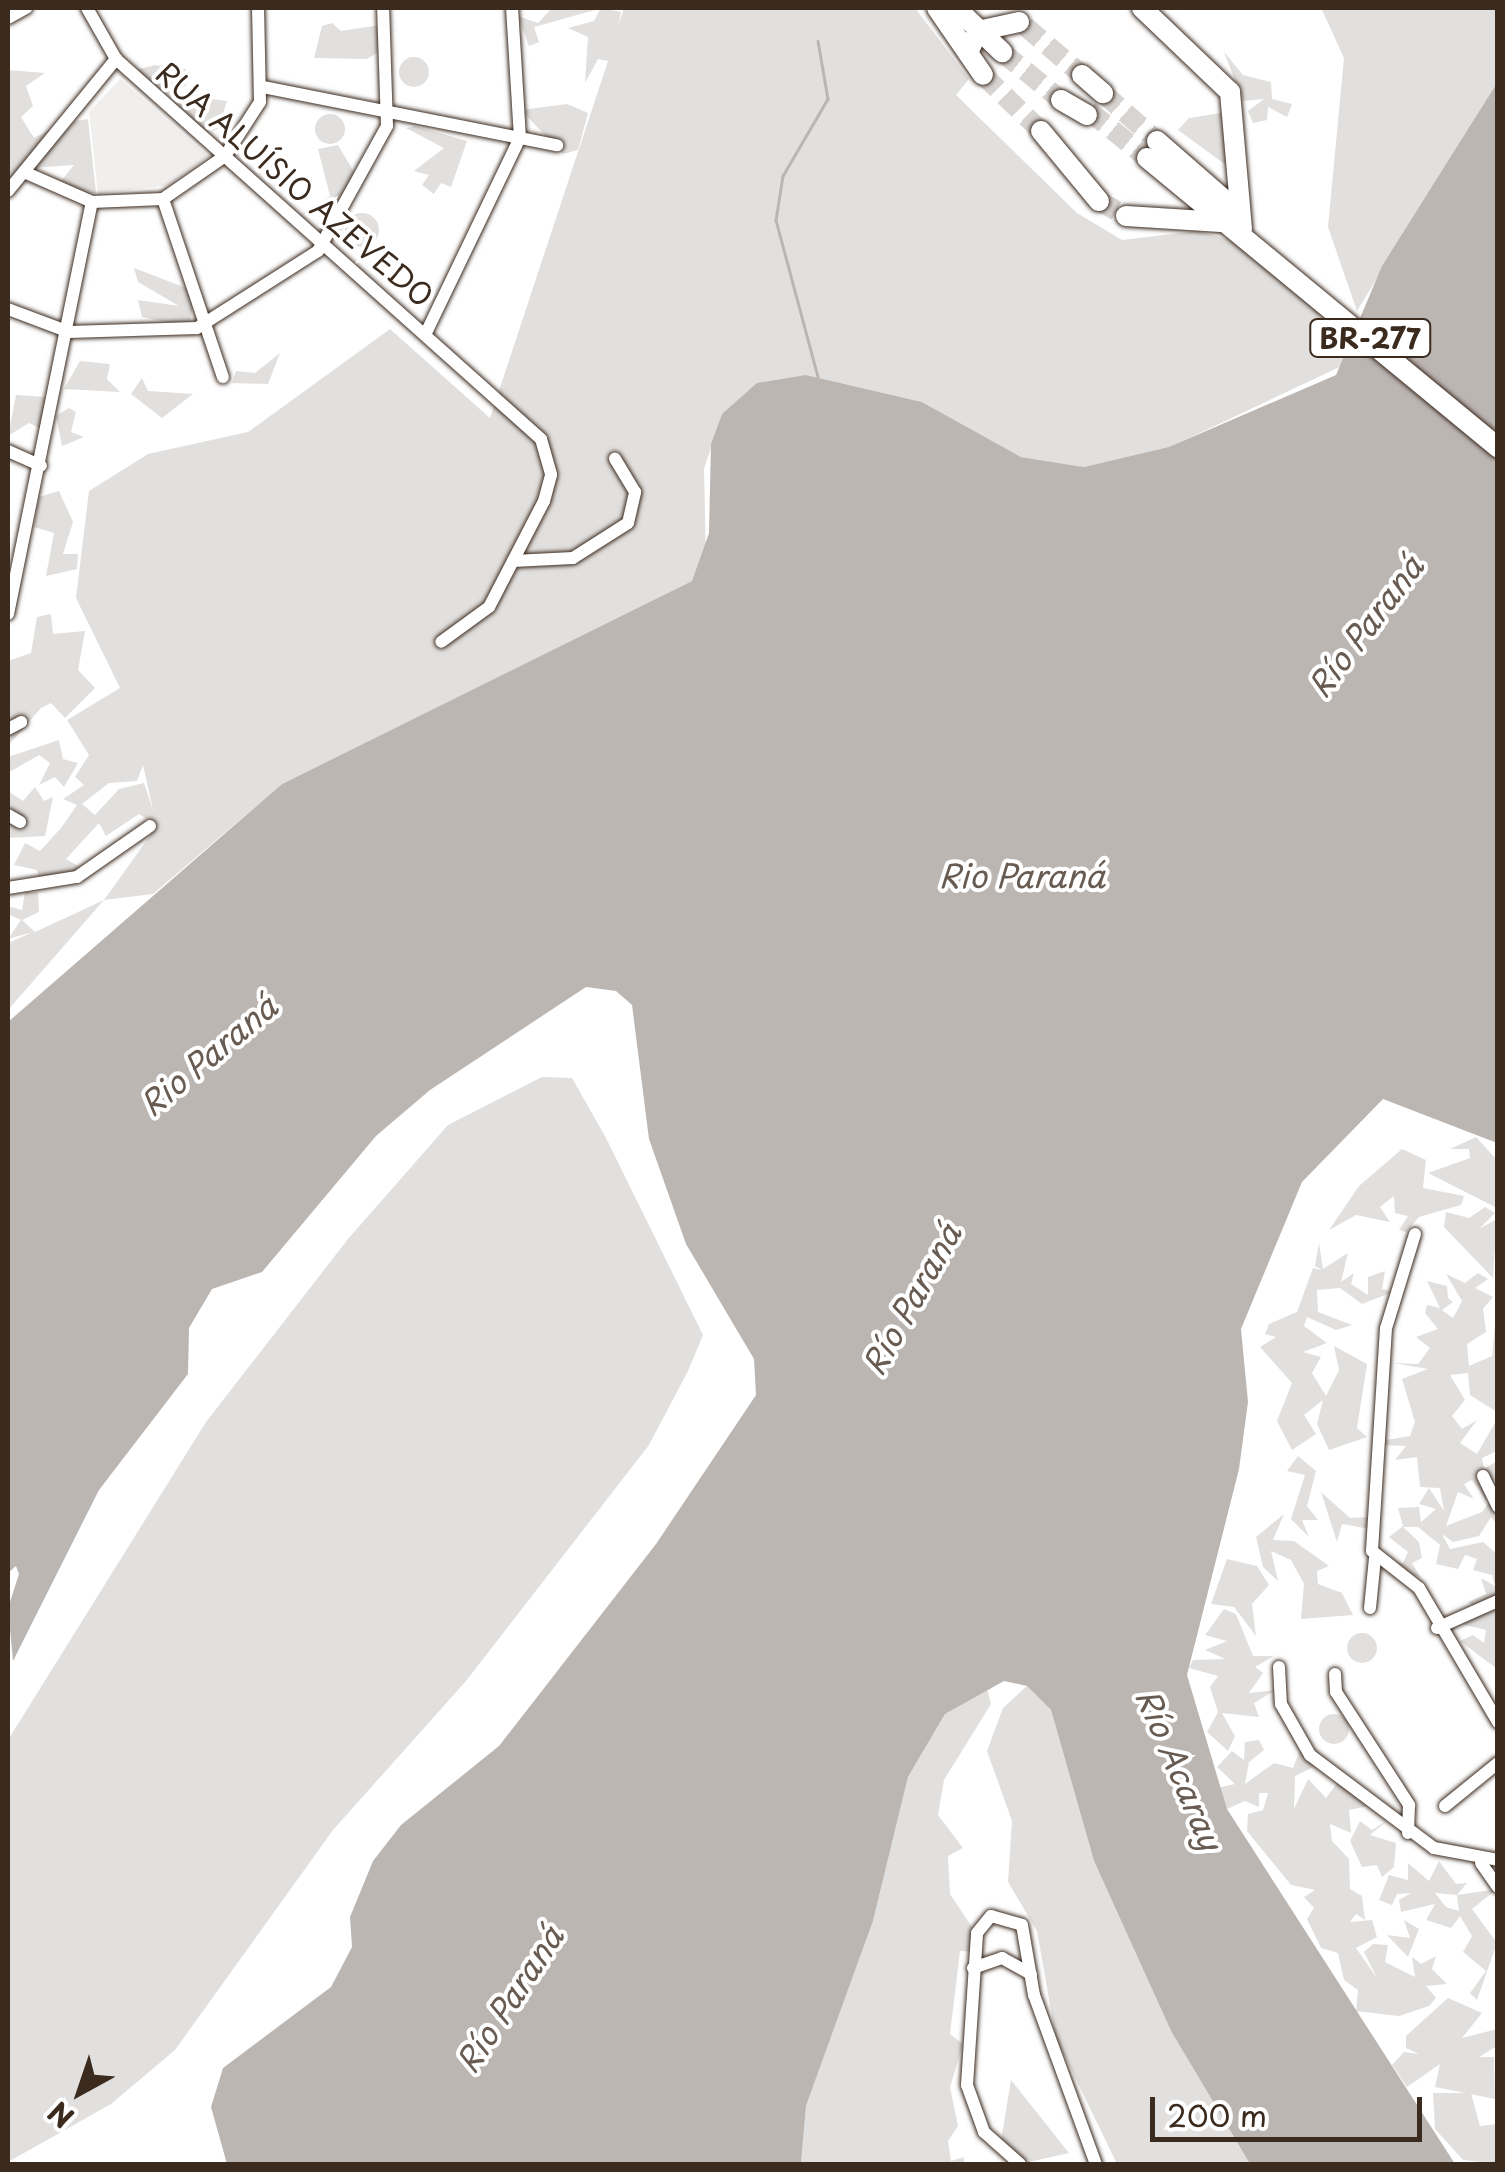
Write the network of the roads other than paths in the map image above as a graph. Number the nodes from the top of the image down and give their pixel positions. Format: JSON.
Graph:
{"nodes":[{"id":1,"x":87,"y":8,"type":"edge"},
{"id":2,"x":258,"y":8,"type":"edge"},
{"id":3,"x":383,"y":8,"type":"edge"},
{"id":4,"x":512,"y":8,"type":"edge"},
{"id":5,"x":937,"y":8,"type":"edge"},
{"id":6,"x":956,"y":8,"type":"edge"},
{"id":7,"x":970,"y":8,"type":"edge"},
{"id":8,"x":1142,"y":8,"type":"edge"},
{"id":9,"x":989,"y":21,"type":"edge"},
{"id":10,"x":1022,"y":24,"type":"tunnel mouth"},
{"id":11,"x":1006,"y":48,"type":"tunnel mouth"},
{"id":12,"x":968,"y":52,"type":"junction"},
{"id":13,"x":116,"y":59,"type":"junction"},
{"id":14,"x":984,"y":75,"type":"tunnel mouth"},
{"id":15,"x":1082,"y":75,"type":"tunnel mouth"},
{"id":16,"x":263,"y":87,"type":"junction"},
{"id":17,"x":1103,"y":94,"type":"tunnel mouth"},
{"id":18,"x":1064,"y":96,"type":"tunnel mouth"},
{"id":19,"x":1088,"y":113,"type":"tunnel mouth"},
{"id":20,"x":390,"y":114,"type":"junction"},
{"id":21,"x":1041,"y":131,"type":"tunnel mouth"},
{"id":22,"x":520,"y":138,"type":"junction"},
{"id":23,"x":556,"y":145,"type":"dead end"},
{"id":24,"x":1152,"y":150,"type":"tunnel mouth"},
{"id":25,"x":225,"y":156,"type":"junction"},
{"id":26,"x":24,"y":172,"type":"junction"},
{"id":27,"x":8,"y":191,"type":"edge"},
{"id":28,"x":163,"y":199,"type":"junction"},
{"id":29,"x":1099,"y":201,"type":"tunnel mouth"},
{"id":30,"x":92,"y":202,"type":"junction"},
{"id":31,"x":1126,"y":216,"type":"tunnel mouth"},
{"id":32,"x":1238,"y":219,"type":"junction"},
{"id":33,"x":327,"y":242,"type":"junction"},
{"id":34,"x":8,"y":308,"type":"edge"},
{"id":35,"x":207,"y":326,"type":"junction"},
{"id":36,"x":69,"y":332,"type":"junction"},
{"id":37,"x":426,"y":333,"type":"junction"},
{"id":38,"x":223,"y":377,"type":"dead end"},
{"id":39,"x":1498,"y":447,"type":"edge"},
{"id":40,"x":8,"y":451,"type":"edge"},
{"id":41,"x":615,"y":459,"type":"dead end"},
{"id":42,"x":41,"y":466,"type":"junction"},
{"id":43,"x":513,"y":561,"type":"junction"},
{"id":44,"x":8,"y":614,"type":"edge"},
{"id":45,"x":441,"y":642,"type":"dead end"},
{"id":46,"x":21,"y":722,"type":"dead end"},
{"id":47,"x":8,"y":728,"type":"edge"},
{"id":48,"x":150,"y":826,"type":"dead end"},
{"id":49,"x":8,"y":888,"type":"edge"},
{"id":50,"x":1415,"y":1234,"type":"dead end"},
{"id":51,"x":1482,"y":1476,"type":"dead end"},
{"id":52,"x":1498,"y":1507,"type":"edge"},
{"id":53,"x":1375,"y":1558,"type":"junction"},
{"id":54,"x":1498,"y":1601,"type":"edge"},
{"id":55,"x":1370,"y":1608,"type":"dead end"},
{"id":56,"x":1437,"y":1628,"type":"junction"},
{"id":57,"x":1279,"y":1667,"type":"dead end"},
{"id":58,"x":1335,"y":1674,"type":"dead end"},
{"id":59,"x":1495,"y":1714,"type":"edge"},
{"id":60,"x":1498,"y":1763,"type":"edge"},
{"id":61,"x":1445,"y":1806,"type":"dead end"},
{"id":62,"x":1408,"y":1833,"type":"junction"},
{"id":63,"x":1498,"y":1860,"type":"edge"},
{"id":64,"x":1481,"y":1863,"type":"junction"},
{"id":65,"x":1498,"y":1886,"type":"edge"},
{"id":66,"x":973,"y":1968,"type":"junction"},
{"id":67,"x":1031,"y":1974,"type":"junction"},
{"id":68,"x":1020,"y":2164,"type":"edge"},
{"id":69,"x":1096,"y":2164,"type":"edge"}],
"edges":[{"from":1,"to":13,"type":"street","name":"RUA ALUÍSIO AZEVEDO"},
{"from":2,"to":16,"type":"street"},
{"from":3,"to":20,"type":"street"},
{"from":4,"to":22,"type":"street"},
{"from":5,"to":12,"type":"highway"},
{"from":6,"to":9,"type":"highway"},
{"from":7,"to":9,"type":"highway"},
{"from":8,"to":32,"type":"highway"},
{"from":9,"to":10,"type":"highway"},
{"from":9,"to":11,"type":"highway"},
{"from":9,"to":12,"type":"highway"},
{"from":12,"to":14,"type":"highway"},
{"from":13,"to":25,"type":"street","name":"RUA ALUÍSIO AZEVEDO"},
{"from":13,"to":26,"type":"street"},
{"from":15,"to":17,"type":"highway"},
{"from":16,"to":20,"type":"street"},
{"from":16,"to":25,"type":"street"},
{"from":18,"to":19,"type":"highway"},
{"from":20,"to":22,"type":"street"},
{"from":20,"to":33,"type":"street"},
{"from":21,"to":29,"type":"highway"},
{"from":22,"to":23,"type":"street"},
{"from":22,"to":37,"type":"street"},
{"from":24,"to":32,"type":"highway","number":"BR-277"},
{"from":25,"to":28,"type":"street"},
{"from":25,"to":33,"type":"street","name":"RUA ALUÍSIO AZEVEDO"},
{"from":26,"to":27,"type":"street"},
{"from":26,"to":30,"type":"street"},
{"from":28,"to":30,"type":"street"},
{"from":28,"to":35,"type":"street"},
{"from":30,"to":36,"type":"street"},
{"from":31,"to":32,"type":"highway"},
{"from":32,"to":39,"type":"highway","number":"BR-277"},
{"from":33,"to":35,"type":"street"},
{"from":33,"to":37,"type":"street","name":"RUA ALUÍSIO AZEVEDO"},
{"from":34,"to":36,"type":"street"},
{"from":35,"to":36,"type":"street"},
{"from":35,"to":38,"type":"street"},
{"from":36,"to":42,"type":"street"},
{"from":37,"to":43,"type":"street","name":"RUA ALUÍSIO AZEVEDO"},
{"from":40,"to":42,"type":"street"},
{"from":41,"to":43,"type":"street"},
{"from":42,"to":44,"type":"street"},
{"from":43,"to":45,"type":"street","name":"RUA ALUÍSIO AZEVEDO"},
{"from":46,"to":47,"type":"street"},
{"from":48,"to":49,"type":"street"},
{"from":50,"to":53,"type":"street"},
{"from":51,"to":52,"type":"street"},
{"from":53,"to":55,"type":"street"},
{"from":53,"to":56,"type":"street"},
{"from":54,"to":56,"type":"street"},
{"from":56,"to":59,"type":"street"},
{"from":57,"to":62,"type":"street"},
{"from":58,"to":62,"type":"street"},
{"from":60,"to":61,"type":"street"},
{"from":62,"to":64,"type":"street"},
{"from":63,"to":64,"type":"street"},
{"from":64,"to":65,"type":"street"},
{"from":66,"to":67,"type":"street"},
{"from":66,"to":67,"type":"street"},
{"from":66,"to":68,"type":"street"},
{"from":67,"to":69,"type":"street"}]}
